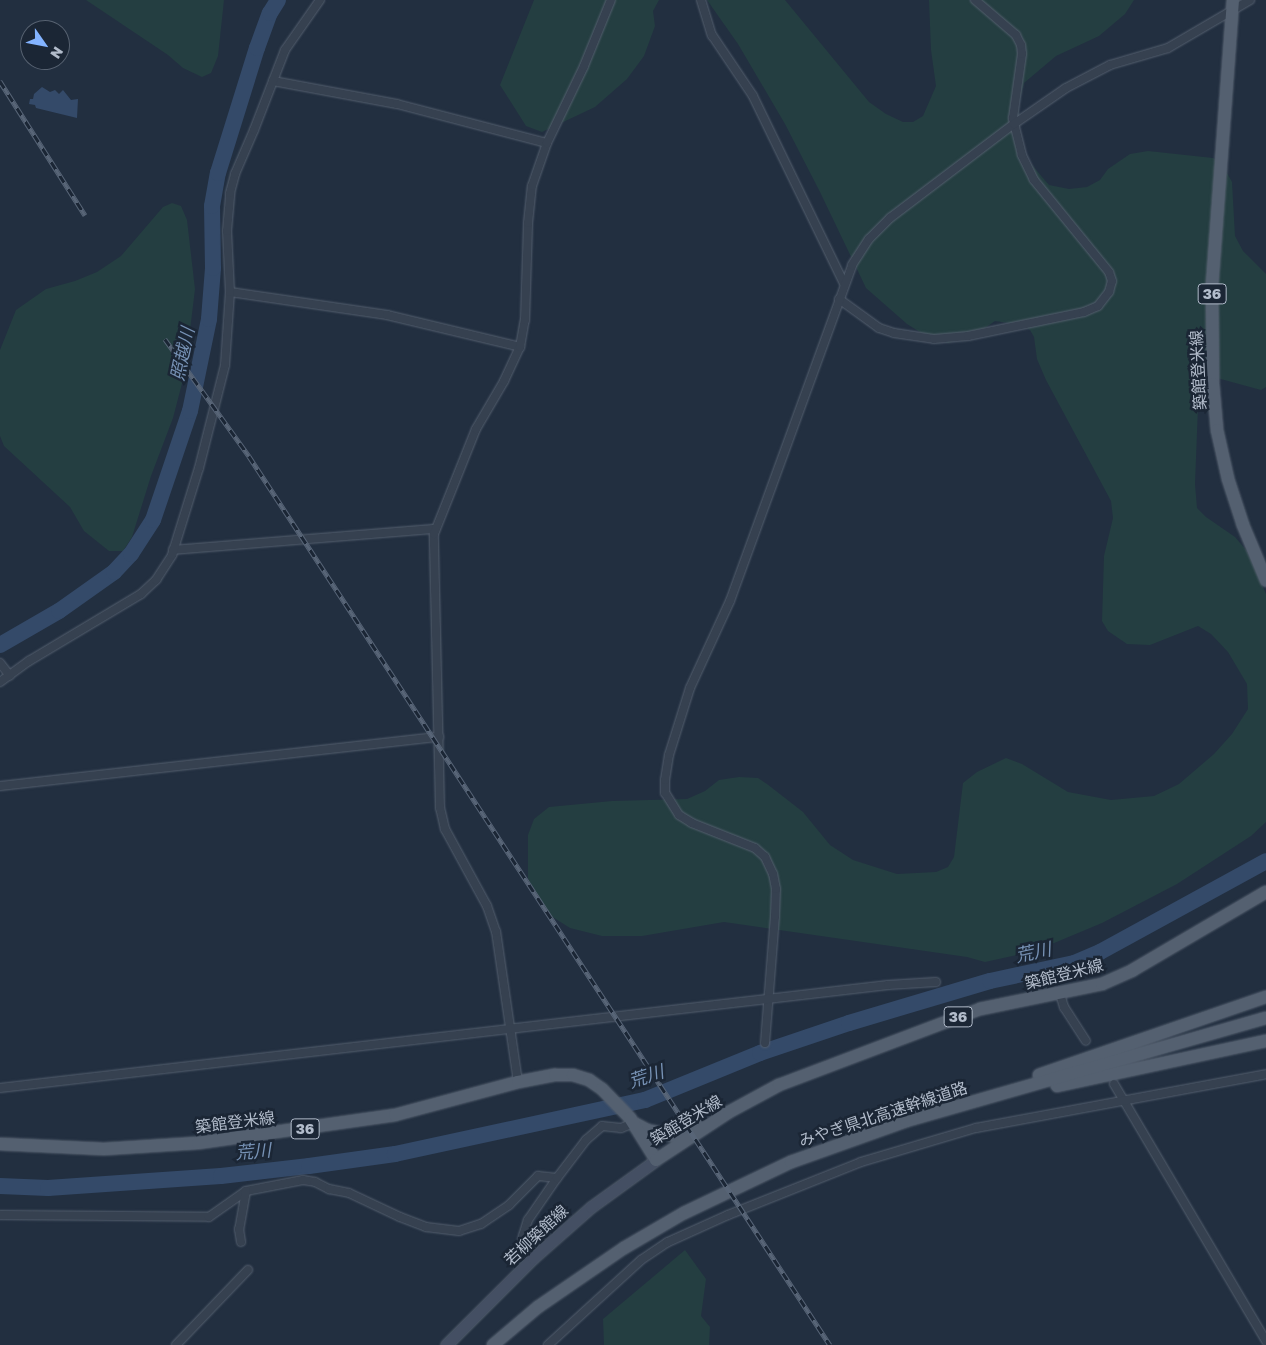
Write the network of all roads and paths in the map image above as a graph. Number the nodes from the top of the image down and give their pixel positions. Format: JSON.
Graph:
{"nodes":[{"id":1,"x":320,"y":0,"type":"edge"},
{"id":2,"x":612,"y":0,"type":"edge"},
{"id":3,"x":700,"y":0,"type":"edge"},
{"id":4,"x":975,"y":0,"type":"edge"},
{"id":5,"x":1250,"y":0,"type":"edge"},
{"id":6,"x":1232,"y":5,"type":"edge"},
{"id":7,"x":274,"y":81,"type":"junction"},
{"id":8,"x":1014,"y":124,"type":"junction"},
{"id":9,"x":547,"y":143,"type":"junction"},
{"id":10,"x":844,"y":284,"type":"junction"},
{"id":11,"x":230,"y":292,"type":"junction"},
{"id":12,"x":839,"y":299,"type":"junction"},
{"id":13,"x":520,"y":347,"type":"junction"},
{"id":14,"x":435,"y":529,"type":"junction"},
{"id":15,"x":173,"y":550,"type":"junction"},
{"id":16,"x":1266,"y":580,"type":"edge"},
{"id":17,"x":0,"y":663,"type":"edge"},
{"id":18,"x":10,"y":676,"type":"junction"},
{"id":19,"x":0,"y":682,"type":"edge"},
{"id":20,"x":439,"y":737,"type":"junction"},
{"id":21,"x":0,"y":786,"type":"edge"},
{"id":22,"x":1266,"y":892,"type":"edge"},
{"id":23,"x":936,"y":982,"type":"dead end"},
{"id":24,"x":1060,"y":994,"type":"junction"},
{"id":25,"x":1266,"y":997,"type":"edge"},
{"id":26,"x":768,"y":999,"type":"junction"},
{"id":27,"x":1266,"y":1018,"type":"edge"},
{"id":28,"x":511,"y":1029,"type":"junction"},
{"id":29,"x":1086,"y":1041,"type":"dead end"},
{"id":30,"x":1266,"y":1041,"type":"edge"},
{"id":31,"x":765,"y":1042,"type":"dead end"},
{"id":32,"x":1266,"y":1074,"type":"edge"},
{"id":33,"x":518,"y":1082,"type":"junction"},
{"id":34,"x":1114,"y":1084,"type":"dead end"},
{"id":35,"x":0,"y":1088,"type":"edge"},
{"id":36,"x":1123,"y":1099,"type":"junction"},
{"id":37,"x":730,"y":1112,"type":"junction"},
{"id":38,"x":632,"y":1120,"type":"junction"},
{"id":39,"x":906,"y":1121,"type":"junction"},
{"id":40,"x":0,"y":1144,"type":"edge"},
{"id":41,"x":656,"y":1160,"type":"junction"},
{"id":42,"x":558,"y":1178,"type":"junction"},
{"id":43,"x":246,"y":1191,"type":"junction"},
{"id":44,"x":0,"y":1215,"type":"edge"},
{"id":45,"x":241,"y":1242,"type":"dead end"},
{"id":46,"x":533,"y":1258,"type":"junction"},
{"id":47,"x":248,"y":1270,"type":"dead end"},
{"id":48,"x":1266,"y":1341,"type":"edge"},
{"id":49,"x":176,"y":1345,"type":"edge"},
{"id":50,"x":446,"y":1345,"type":"edge"},
{"id":51,"x":493,"y":1345,"type":"edge"},
{"id":52,"x":548,"y":1345,"type":"edge"}],
"edges":[{"from":1,"to":7,"type":"street"},
{"from":2,"to":9,"type":"street"},
{"from":3,"to":10,"type":"street"},
{"from":4,"to":8,"type":"street"},
{"from":5,"to":6,"type":"street"},
{"from":6,"to":8,"type":"street"},
{"from":6,"to":16,"type":"main road","name":"築館登米線","number":"36"},
{"from":7,"to":9,"type":"street"},
{"from":7,"to":11,"type":"street"},
{"from":8,"to":10,"type":"street"},
{"from":8,"to":12,"type":"street"},
{"from":9,"to":13,"type":"street"},
{"from":10,"to":12,"type":"street"},
{"from":11,"to":13,"type":"street"},
{"from":11,"to":15,"type":"street"},
{"from":12,"to":26,"type":"street"},
{"from":13,"to":14,"type":"street"},
{"from":14,"to":15,"type":"street"},
{"from":14,"to":20,"type":"street"},
{"from":15,"to":18,"type":"street"},
{"from":17,"to":18,"type":"street"},
{"from":18,"to":19,"type":"street"},
{"from":20,"to":21,"type":"street"},
{"from":20,"to":28,"type":"street"},
{"from":22,"to":24,"type":"main road","name":"築館登米線","number":"36"},
{"from":23,"to":26,"type":"street"},
{"from":24,"to":29,"type":"street"},
{"from":24,"to":37,"type":"main road","name":"築館登米線","number":"36"},
{"from":25,"to":39,"type":"main road"},
{"from":26,"to":28,"type":"street"},
{"from":26,"to":31,"type":"street"},
{"from":27,"to":39,"type":"main road","name":"みやぎ県北高速幹線道路"},
{"from":28,"to":33,"type":"street"},
{"from":28,"to":35,"type":"street"},
{"from":30,"to":39,"type":"main road"},
{"from":32,"to":36,"type":"street"},
{"from":33,"to":38,"type":"main road","name":"築館登米線","number":"36"},
{"from":33,"to":40,"type":"main road","name":"築館登米線","number":"36"},
{"from":34,"to":36,"type":"street"},
{"from":36,"to":48,"type":"street"},
{"from":36,"to":52,"type":"street"},
{"from":37,"to":38,"type":"main road"},
{"from":37,"to":41,"type":"main road","name":"築館登米線","number":"36"},
{"from":38,"to":41,"type":"main road","name":"築館登米線","number":"36"},
{"from":38,"to":42,"type":"street"},
{"from":39,"to":51,"type":"main road","name":"みやぎ県北高速幹線道路"},
{"from":41,"to":46,"type":"main road","name":"若柳築館線"},
{"from":42,"to":43,"type":"street"},
{"from":42,"to":46,"type":"street"},
{"from":43,"to":44,"type":"street"},
{"from":43,"to":45,"type":"street"},
{"from":46,"to":50,"type":"main road","name":"若柳築館線"},
{"from":47,"to":49,"type":"street"}]}
